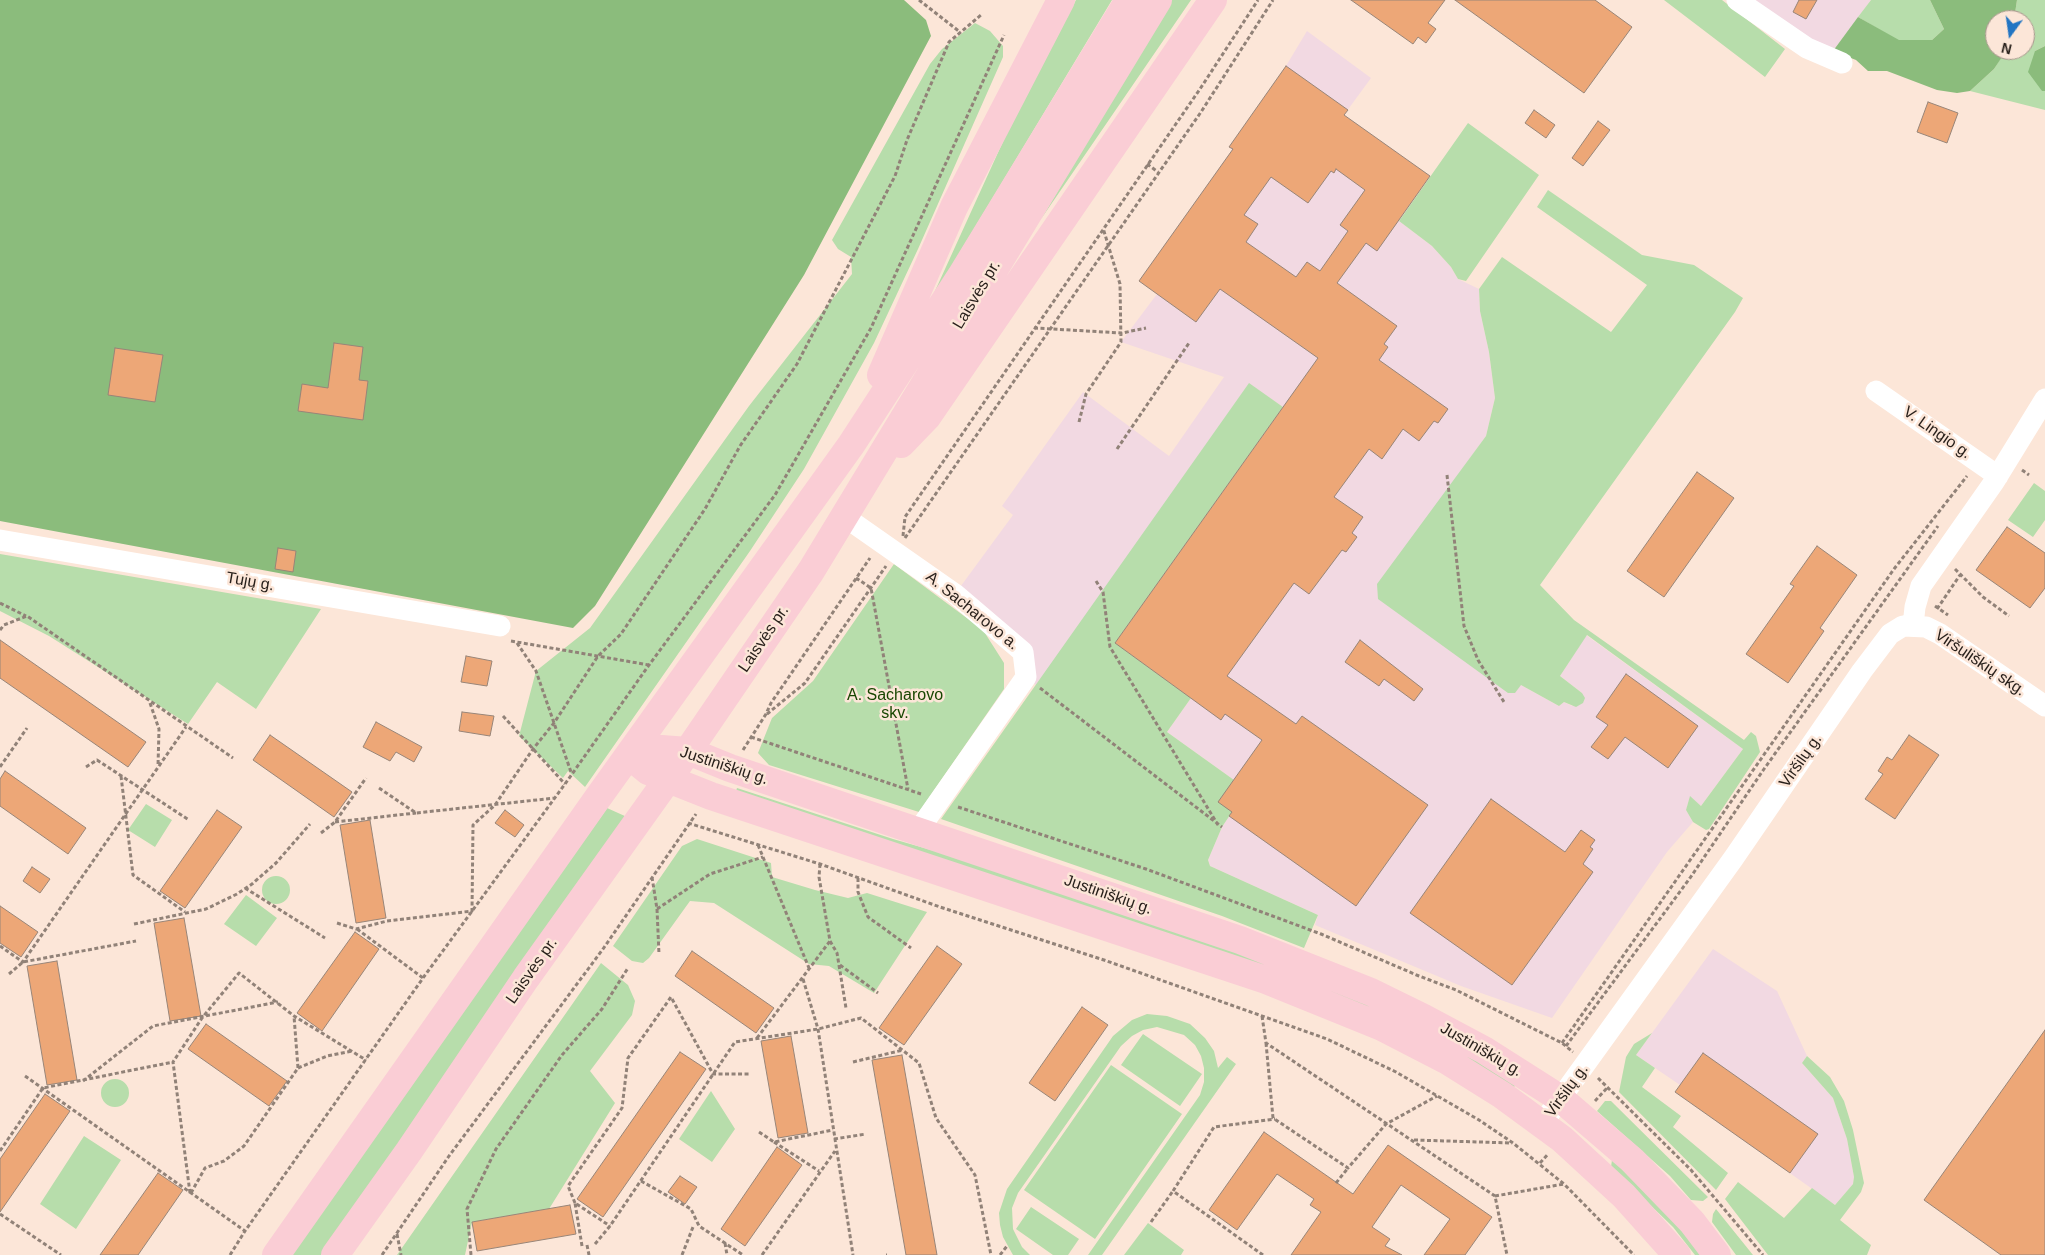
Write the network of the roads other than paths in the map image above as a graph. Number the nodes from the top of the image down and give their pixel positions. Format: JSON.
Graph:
{"nodes":[{"id":1,"x":1061,"y":0,"type":"edge"},
{"id":2,"x":1129,"y":0,"type":"edge"},
{"id":3,"x":1158,"y":0,"type":"edge"},
{"id":4,"x":1213,"y":0,"type":"edge"},
{"id":5,"x":1737,"y":0,"type":"edge"},
{"id":6,"x":1110,"y":54,"type":"junction"},
{"id":7,"x":1842,"y":63,"type":"dead end"},
{"id":8,"x":1876,"y":391,"type":"dead end"},
{"id":9,"x":2045,"y":399,"type":"edge"},
{"id":10,"x":851,"y":445,"type":"junction"},
{"id":11,"x":1998,"y":476,"type":"junction"},
{"id":12,"x":864,"y":483,"type":"junction"},
{"id":13,"x":845,"y":517,"type":"junction"},
{"id":14,"x":0,"y":540,"type":"edge"},
{"id":15,"x":500,"y":626,"type":"dead end"},
{"id":16,"x":1913,"y":626,"type":"junction"},
{"id":17,"x":2045,"y":706,"type":"edge"},
{"id":18,"x":688,"y":751,"type":"junction"},
{"id":19,"x":631,"y":752,"type":"junction"},
{"id":20,"x":668,"y":779,"type":"junction"},
{"id":21,"x":918,"y":830,"type":"junction"},
{"id":22,"x":1561,"y":1099,"type":"junction"},
{"id":23,"x":1542,"y":1124,"type":"junction"},
{"id":24,"x":276,"y":1255,"type":"edge"},
{"id":25,"x":334,"y":1255,"type":"edge"},
{"id":26,"x":1677,"y":1255,"type":"edge"},
{"id":27,"x":1717,"y":1255,"type":"edge"}],
"edges":[{"from":1,"to":10,"type":"main road","name":"Laisvės pr."},
{"from":2,"to":6,"type":"main road","name":"Laisvės pr."},
{"from":3,"to":6,"type":"main road","name":"Laisvės pr."},
{"from":4,"to":12,"type":"main road"},
{"from":5,"to":7,"type":"street"},
{"from":6,"to":10,"type":"main road","name":"Laisvės pr."},
{"from":6,"to":12,"type":"main road","name":"Laisvės pr."},
{"from":8,"to":11,"type":"street","name":"V. Lingio g."},
{"from":9,"to":11,"type":"street"},
{"from":10,"to":19,"type":"main road","name":"Laisvės pr."},
{"from":11,"to":16,"type":"street"},
{"from":12,"to":13,"type":"main road","name":"Laisvės pr."},
{"from":13,"to":18,"type":"main road","name":"Laisvės pr."},
{"from":13,"to":21,"type":"street","name":"A. Sacharovo a."},
{"from":14,"to":15,"type":"street","name":"Tujų g."},
{"from":16,"to":17,"type":"street","name":"Viršuliškių skg."},
{"from":16,"to":22,"type":"street","name":"Viršilų g."},
{"from":18,"to":19,"type":"main road","name":"Justiniškių g."},
{"from":18,"to":20,"type":"main road","name":"Laisvės pr."},
{"from":18,"to":21,"type":"main road","name":"Justiniškių g."},
{"from":19,"to":20,"type":"main road","name":"Justiniškių g."},
{"from":19,"to":24,"type":"main road","name":"Laisvės pr."},
{"from":20,"to":23,"type":"main road","name":"Justiniškių g."},
{"from":20,"to":25,"type":"main road","name":"Laisvės pr."},
{"from":21,"to":22,"type":"main road","name":"Justiniškių g."},
{"from":22,"to":23,"type":"street","name":"Viršilų g."},
{"from":22,"to":27,"type":"main road","name":"Justiniškių g."},
{"from":23,"to":26,"type":"main road","name":"Justiniškių g."}]}
